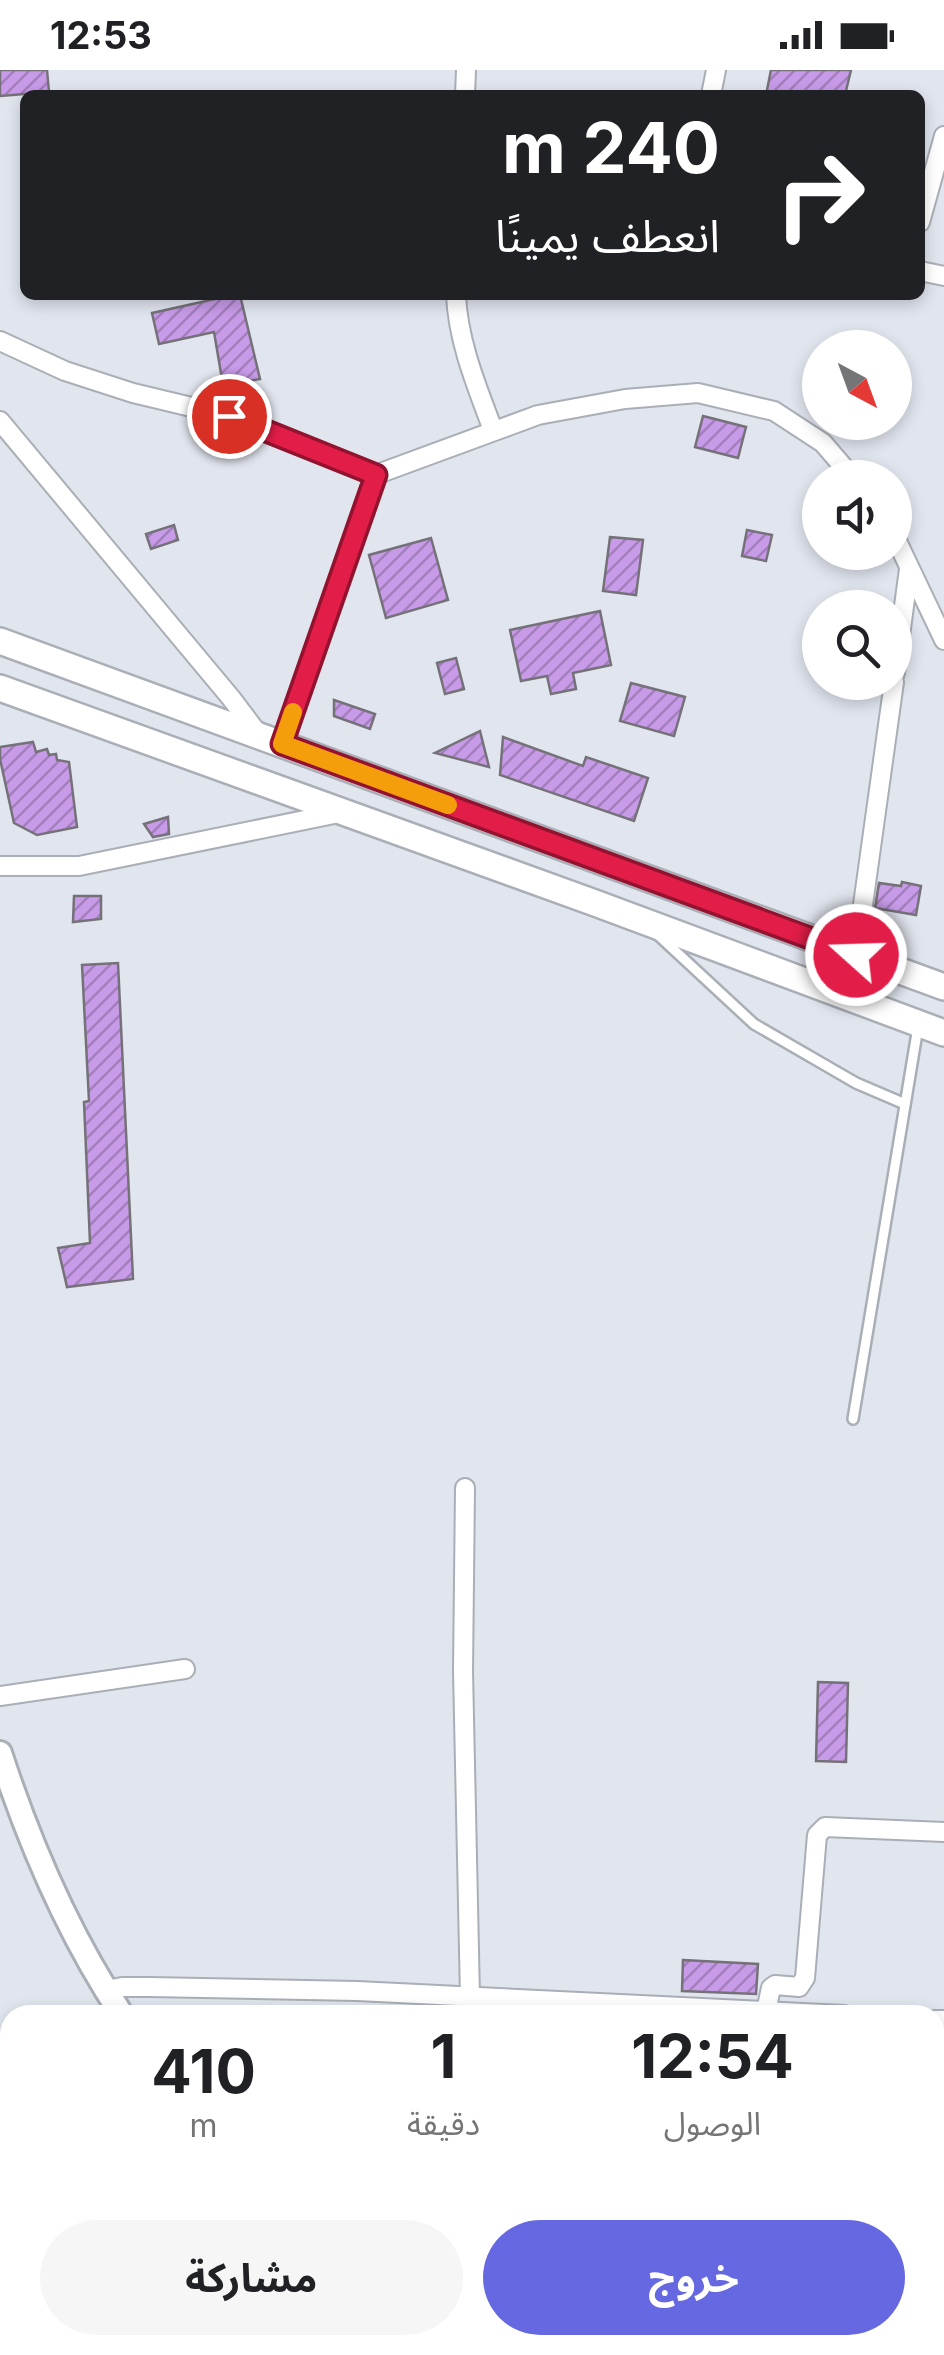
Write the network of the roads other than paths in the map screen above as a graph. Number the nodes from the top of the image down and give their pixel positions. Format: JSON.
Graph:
{"nodes":[{"id":1,"x":944,"y":136,"type":"edge"},
{"id":2,"x":925,"y":204,"type":"edge"},
{"id":3,"x":456,"y":300,"type":"edge"},
{"id":4,"x":0,"y":341,"type":"edge"},
{"id":5,"x":0,"y":421,"type":"edge"},
{"id":6,"x":493,"y":430,"type":"junction"},
{"id":7,"x":838,"y":460,"type":"edge"},
{"id":8,"x":376,"y":475,"type":"junction"},
{"id":9,"x":911,"y":570,"type":"edge"},
{"id":10,"x":944,"y":640,"type":"edge"},
{"id":11,"x":0,"y":641,"type":"edge"},
{"id":12,"x":0,"y":688,"type":"edge"},
{"id":13,"x":891,"y":700,"type":"edge"},
{"id":14,"x":270,"y":739,"type":"junction"},
{"id":15,"x":342,"y":812,"type":"junction"},
{"id":16,"x":0,"y":866,"type":"edge"},
{"id":17,"x":609,"y":866,"type":"junction"},
{"id":18,"x":595,"y":902,"type":"junction"},
{"id":19,"x":642,"y":920,"type":"junction"},
{"id":20,"x":856,"y":955,"type":"junction"},
{"id":21,"x":944,"y":987,"type":"edge"},
{"id":22,"x":918,"y":1024,"type":"junction"},
{"id":23,"x":944,"y":1033,"type":"edge"},
{"id":24,"x":906,"y":1104,"type":"junction"},
{"id":25,"x":853,"y":1419,"type":"dead end"},
{"id":26,"x":465,"y":1488,"type":"dead end"},
{"id":27,"x":184,"y":1669,"type":"dead end"},
{"id":28,"x":0,"y":1696,"type":"edge"},
{"id":29,"x":0,"y":1753,"type":"edge"},
{"id":30,"x":944,"y":1832,"type":"edge"},
{"id":31,"x":107,"y":1990,"type":"junction"},
{"id":32,"x":470,"y":1997,"type":"junction"},
{"id":33,"x":116,"y":2005,"type":"edge"},
{"id":34,"x":639,"y":2005,"type":"edge"},
{"id":35,"x":767,"y":2005,"type":"edge"}],
"edges":[{"from":1,"to":2,"type":"street"},
{"from":3,"to":6,"type":"street"},
{"from":4,"to":8,"type":"street"},
{"from":5,"to":14,"type":"street"},
{"from":6,"to":7,"type":"street"},
{"from":6,"to":8,"type":"street"},
{"from":8,"to":14,"type":"street"},
{"from":9,"to":10,"type":"street"},
{"from":11,"to":14,"type":"main road"},
{"from":12,"to":15,"type":"main road"},
{"from":13,"to":20,"type":"street"},
{"from":14,"to":17,"type":"main road"},
{"from":15,"to":16,"type":"street"},
{"from":15,"to":18,"type":"main road"},
{"from":17,"to":18,"type":"main road"},
{"from":17,"to":20,"type":"main road"},
{"from":18,"to":19,"type":"main road"},
{"from":19,"to":22,"type":"main road"},
{"from":19,"to":24,"type":"lane"},
{"from":20,"to":21,"type":"main road"},
{"from":22,"to":23,"type":"main road"},
{"from":22,"to":24,"type":"lane"},
{"from":24,"to":25,"type":"lane"},
{"from":26,"to":32,"type":"street"},
{"from":27,"to":28,"type":"street"},
{"from":29,"to":31,"type":"street"},
{"from":30,"to":35,"type":"street"},
{"from":31,"to":32,"type":"street"},
{"from":31,"to":33,"type":"street"},
{"from":32,"to":34,"type":"street"}]}
